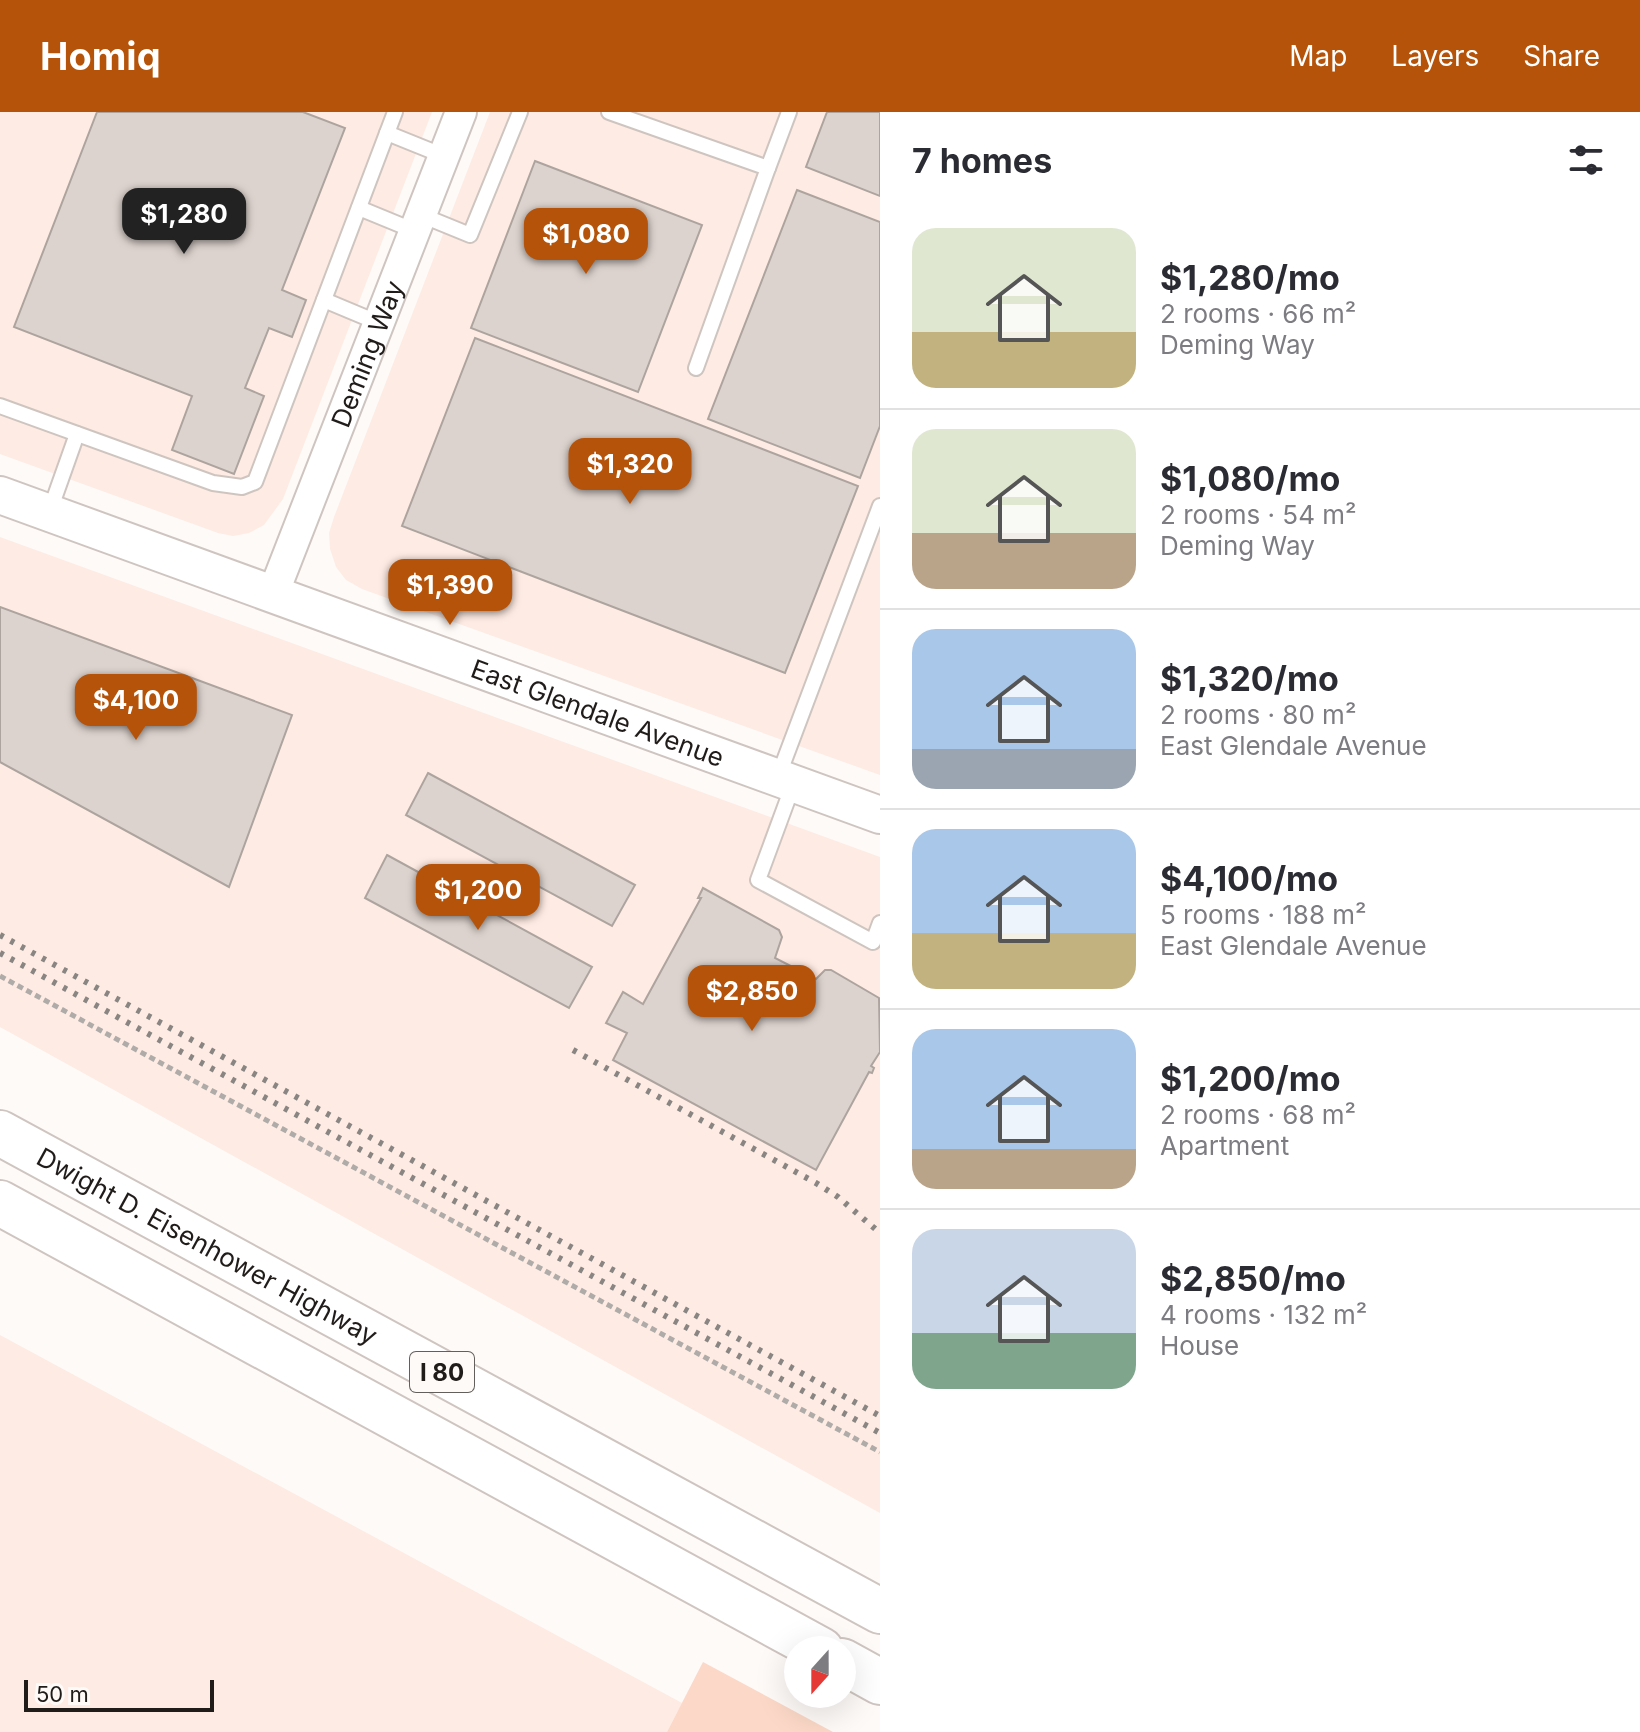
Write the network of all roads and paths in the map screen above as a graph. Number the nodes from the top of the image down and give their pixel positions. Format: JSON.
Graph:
{"nodes":[{"id":1,"x":395,"y":112,"type":"edge"},
{"id":2,"x":461,"y":112,"type":"edge"},
{"id":3,"x":520,"y":112,"type":"edge"},
{"id":4,"x":609,"y":112,"type":"edge"},
{"id":5,"x":789,"y":112,"type":"edge"},
{"id":6,"x":387,"y":133,"type":"junction"},
{"id":7,"x":444,"y":156,"type":"junction"},
{"id":8,"x":768,"y":168,"type":"junction"},
{"id":9,"x":359,"y":208,"type":"junction"},
{"id":10,"x":418,"y":223,"type":"junction"},
{"id":11,"x":324,"y":300,"type":"junction"},
{"id":12,"x":379,"y":323,"type":"junction"},
{"id":13,"x":696,"y":368,"type":"dead end"},
{"id":14,"x":0,"y":406,"type":"edge"},
{"id":15,"x":77,"y":434,"type":"junction"},
{"id":16,"x":0,"y":495,"type":"edge"},
{"id":17,"x":880,"y":506,"type":"edge"},
{"id":18,"x":49,"y":513,"type":"junction"},
{"id":19,"x":273,"y":594,"type":"junction"},
{"id":20,"x":786,"y":780,"type":"junction"},
{"id":21,"x":880,"y":815,"type":"edge"},
{"id":22,"x":880,"y":923,"type":"edge"},
{"id":23,"x":0,"y":976,"type":"edge"},
{"id":24,"x":1,"y":1133,"type":"edge"},
{"id":25,"x":0,"y":1203,"type":"edge"},
{"id":26,"x":880,"y":1452,"type":"edge"},
{"id":27,"x":880,"y":1611,"type":"edge"},
{"id":28,"x":795,"y":1636,"type":"edge"},
{"id":29,"x":856,"y":1669,"type":"edge"},
{"id":30,"x":880,"y":1682,"type":"edge"}],
"edges":[{"from":1,"to":6,"type":"lane"},
{"from":2,"to":7,"type":"street","name":"Deming Way"},
{"from":3,"to":10,"type":"lane"},
{"from":4,"to":8,"type":"lane"},
{"from":5,"to":8,"type":"lane"},
{"from":6,"to":7,"type":"lane"},
{"from":6,"to":9,"type":"lane"},
{"from":7,"to":10,"type":"street","name":"Deming Way"},
{"from":8,"to":13,"type":"lane"},
{"from":9,"to":10,"type":"lane"},
{"from":9,"to":11,"type":"lane"},
{"from":10,"to":12,"type":"street","name":"Deming Way"},
{"from":11,"to":12,"type":"lane"},
{"from":11,"to":15,"type":"lane"},
{"from":12,"to":19,"type":"street","name":"Deming Way"},
{"from":14,"to":15,"type":"lane"},
{"from":15,"to":18,"type":"lane"},
{"from":16,"to":18,"type":"street","name":"East Glendale Avenue"},
{"from":17,"to":20,"type":"lane"},
{"from":18,"to":19,"type":"street","name":"East Glendale Avenue"},
{"from":19,"to":20,"type":"street","name":"East Glendale Avenue"},
{"from":20,"to":21,"type":"street","name":"East Glendale Avenue"},
{"from":20,"to":22,"type":"lane"},
{"from":23,"to":26,"type":"path"},
{"from":24,"to":27,"type":"highway","name":"Dwight D. Eisenhower Highway","number":"I 80"},
{"from":25,"to":28,"type":"highway","number":"I 80"},
{"from":29,"to":30,"type":"highway"}]}
